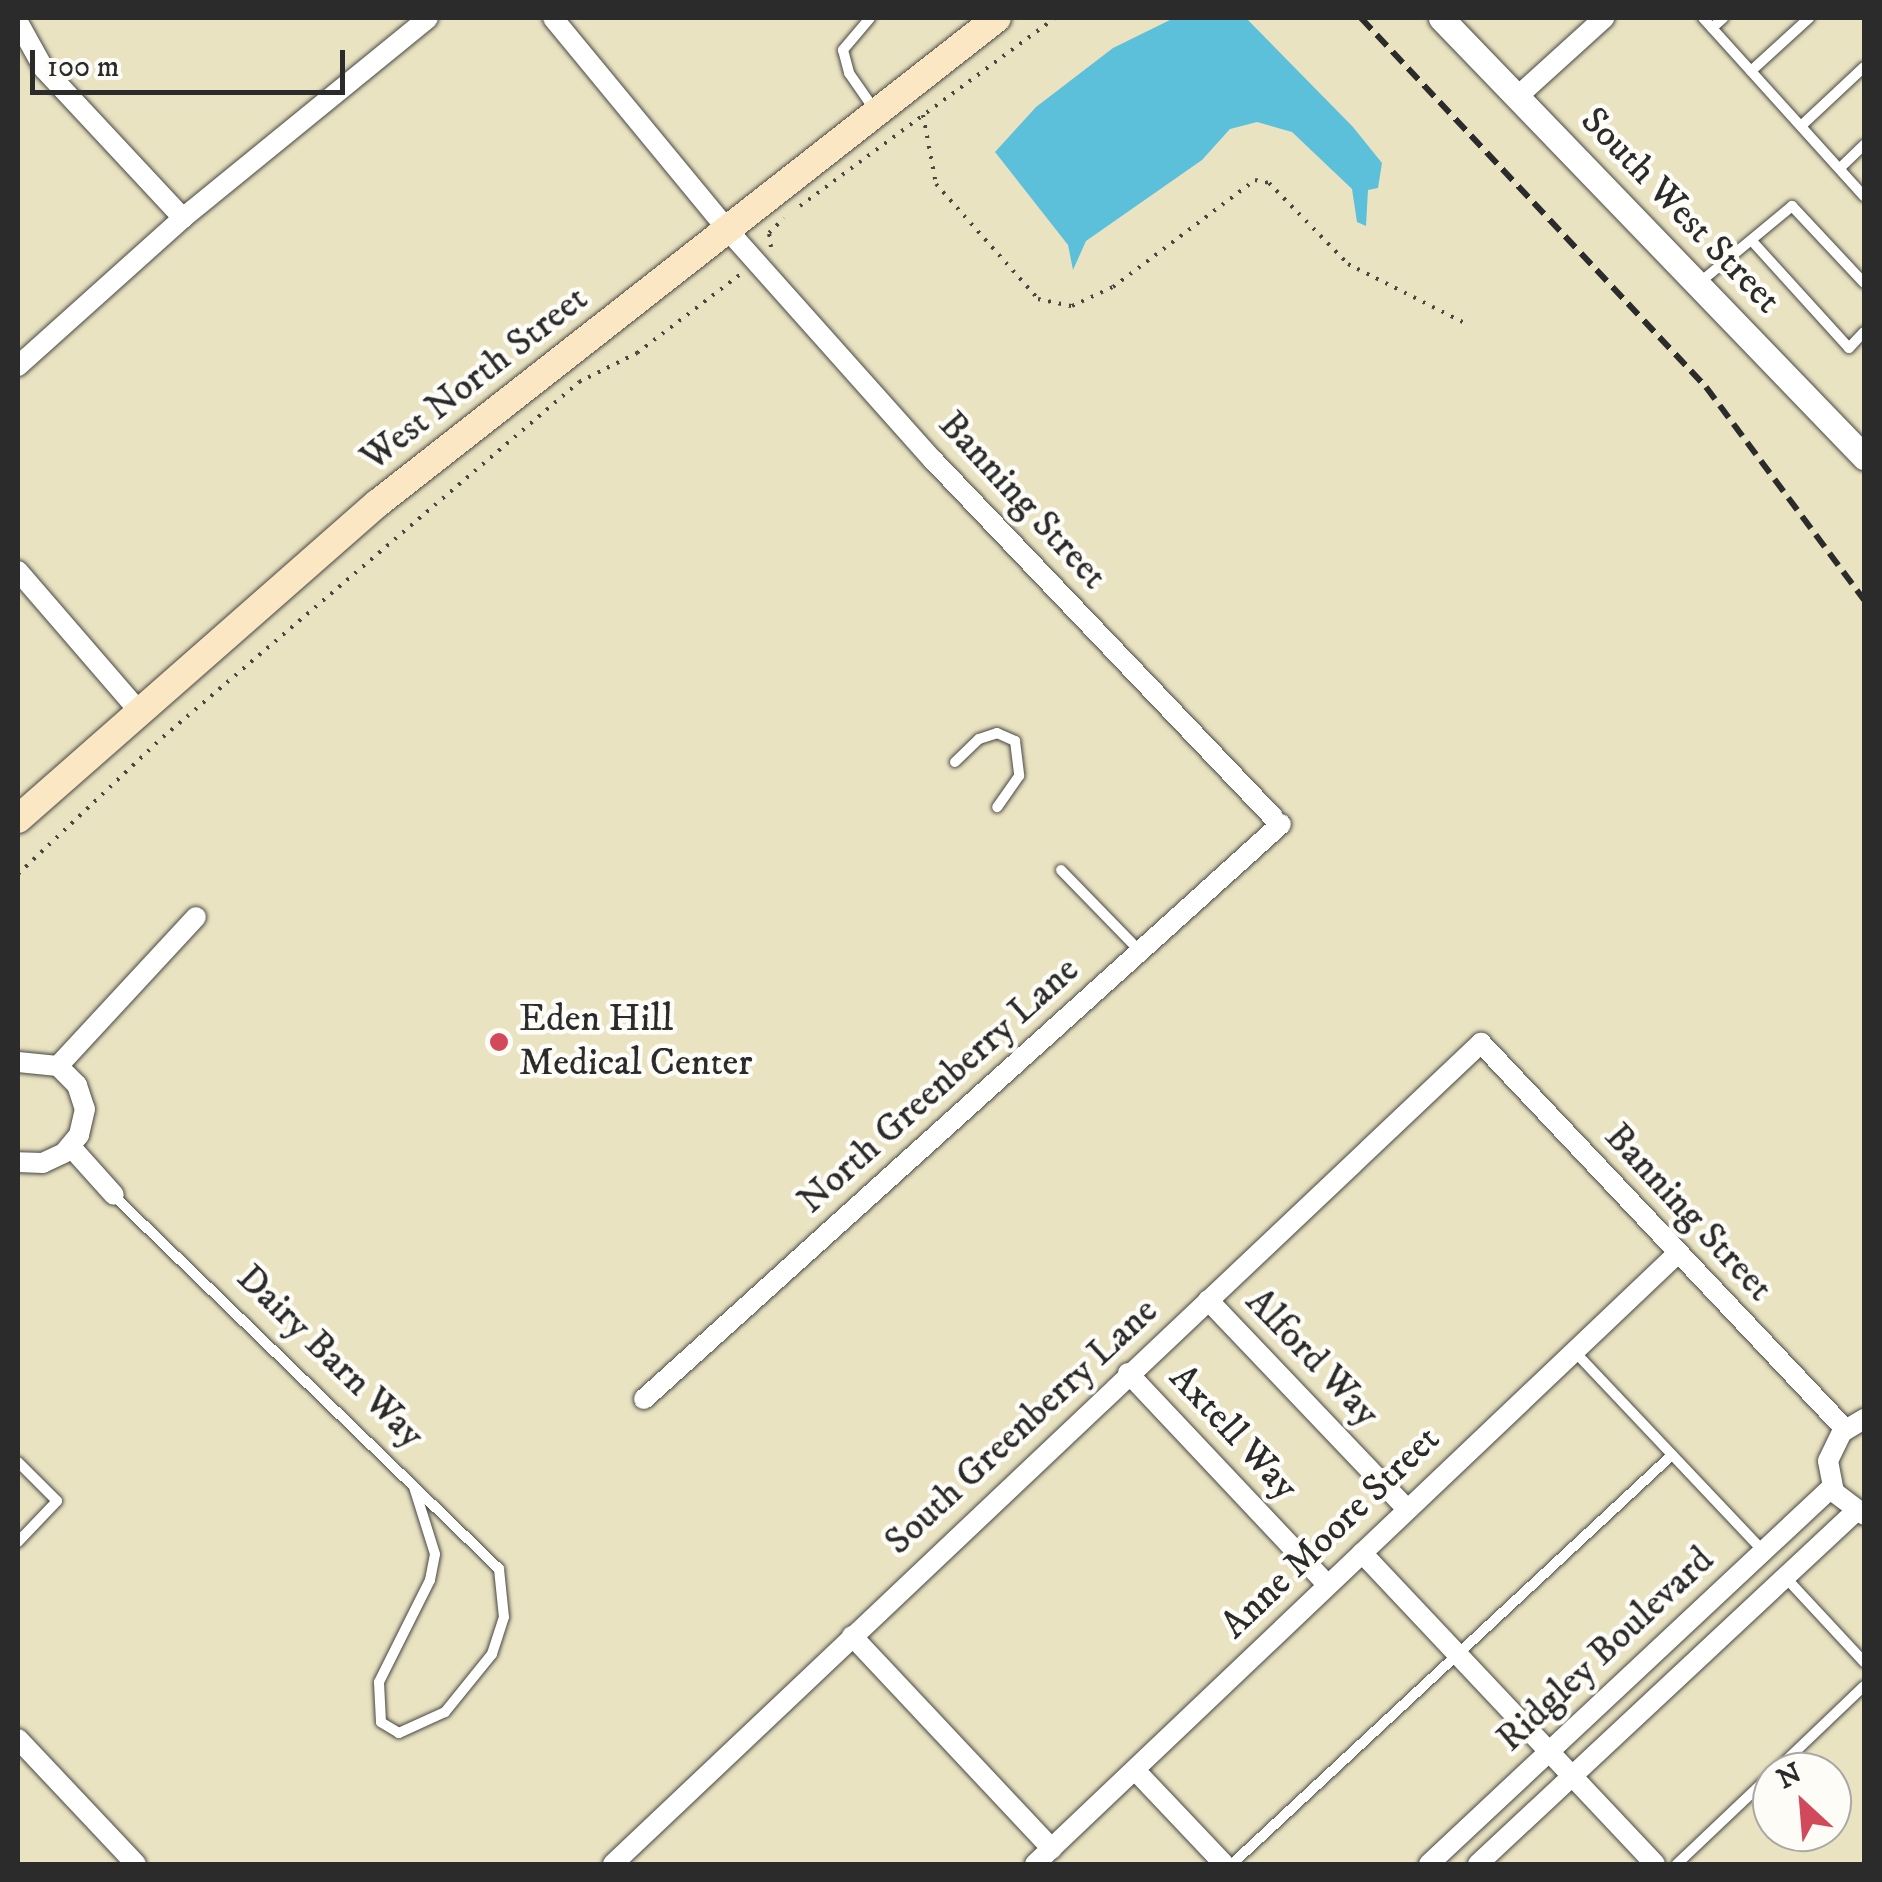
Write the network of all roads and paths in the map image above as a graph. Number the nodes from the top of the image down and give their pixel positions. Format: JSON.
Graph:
{"nodes":[{"id":1,"x":428,"y":18,"type":"edge"},
{"id":2,"x":554,"y":18,"type":"edge"},
{"id":3,"x":870,"y":18,"type":"edge"},
{"id":4,"x":997,"y":18,"type":"edge"},
{"id":5,"x":1055,"y":18,"type":"edge"},
{"id":6,"x":1442,"y":18,"type":"edge"},
{"id":7,"x":1604,"y":18,"type":"edge"},
{"id":8,"x":1702,"y":18,"type":"edge"},
{"id":9,"x":1723,"y":18,"type":"edge"},
{"id":10,"x":1809,"y":18,"type":"edge"},
{"id":11,"x":18,"y":22,"type":"edge"},
{"id":12,"x":1712,"y":28,"type":"junction"},
{"id":13,"x":1864,"y":68,"type":"edge"},
{"id":14,"x":1751,"y":71,"type":"junction"},
{"id":15,"x":1517,"y":97,"type":"junction"},
{"id":16,"x":874,"y":109,"type":"junction"},
{"id":17,"x":923,"y":114,"type":"junction"},
{"id":18,"x":1801,"y":126,"type":"junction"},
{"id":19,"x":1864,"y":145,"type":"edge"},
{"id":20,"x":1840,"y":168,"type":"junction"},
{"id":21,"x":1864,"y":196,"type":"edge"},
{"id":22,"x":184,"y":218,"type":"junction"},
{"id":23,"x":726,"y":228,"type":"junction"},
{"id":24,"x":1752,"y":241,"type":"junction"},
{"id":25,"x":754,"y":259,"type":"junction"},
{"id":26,"x":1698,"y":284,"type":"junction"},
{"id":27,"x":1864,"y":284,"type":"edge"},
{"id":28,"x":1462,"y":322,"type":"dead end"},
{"id":29,"x":1864,"y":332,"type":"edge"},
{"id":30,"x":18,"y":366,"type":"edge"},
{"id":31,"x":1864,"y":457,"type":"edge"},
{"id":32,"x":18,"y":571,"type":"edge"},
{"id":33,"x":138,"y":710,"type":"junction"},
{"id":34,"x":955,"y":762,"type":"dead end"},
{"id":35,"x":996,"y":807,"type":"dead end"},
{"id":36,"x":18,"y":820,"type":"edge"},
{"id":37,"x":1277,"y":821,"type":"joint"},
{"id":38,"x":1061,"y":870,"type":"dead end"},
{"id":39,"x":18,"y":874,"type":"edge"},
{"id":40,"x":196,"y":917,"type":"dead end"},
{"id":41,"x":1132,"y":943,"type":"dead end"},
{"id":42,"x":1481,"y":1043,"type":"joint"},
{"id":43,"x":18,"y":1062,"type":"edge"},
{"id":44,"x":58,"y":1066,"type":"junction"},
{"id":45,"x":71,"y":1147,"type":"junction"},
{"id":46,"x":18,"y":1162,"type":"edge"},
{"id":47,"x":114,"y":1195,"type":"joint"},
{"id":48,"x":1678,"y":1253,"type":"junction"},
{"id":49,"x":1208,"y":1300,"type":"junction"},
{"id":50,"x":1573,"y":1351,"type":"junction"},
{"id":51,"x":1128,"y":1373,"type":"junction"},
{"id":52,"x":644,"y":1399,"type":"dead end"},
{"id":53,"x":1855,"y":1424,"type":"edge"},
{"id":54,"x":1672,"y":1454,"type":"junction"},
{"id":55,"x":18,"y":1462,"type":"edge"},
{"id":56,"x":414,"y":1487,"type":"junction"},
{"id":57,"x":1832,"y":1487,"type":"junction"},
{"id":58,"x":1406,"y":1508,"type":"junction"},
{"id":59,"x":1860,"y":1513,"type":"edge"},
{"id":60,"x":18,"y":1542,"type":"edge"},
{"id":61,"x":1763,"y":1551,"type":"junction"},
{"id":62,"x":1362,"y":1552,"type":"junction"},
{"id":63,"x":1785,"y":1577,"type":"junction"},
{"id":64,"x":1328,"y":1585,"type":"junction"},
{"id":65,"x":852,"y":1636,"type":"junction"},
{"id":66,"x":1457,"y":1655,"type":"junction"},
{"id":67,"x":1864,"y":1662,"type":"edge"},
{"id":68,"x":1864,"y":1686,"type":"edge"},
{"id":69,"x":18,"y":1739,"type":"edge"},
{"id":70,"x":1546,"y":1752,"type":"junction"},
{"id":71,"x":1795,"y":1752,"type":"edge"},
{"id":72,"x":1134,"y":1770,"type":"junction"},
{"id":73,"x":1571,"y":1778,"type":"junction"},
{"id":74,"x":1752,"y":1793,"type":"edge"},
{"id":75,"x":1052,"y":1848,"type":"junction"},
{"id":76,"x":136,"y":1864,"type":"edge"},
{"id":77,"x":614,"y":1864,"type":"edge"},
{"id":78,"x":1035,"y":1864,"type":"edge"},
{"id":79,"x":1228,"y":1864,"type":"edge"},
{"id":80,"x":1428,"y":1864,"type":"edge"},
{"id":81,"x":1478,"y":1864,"type":"edge"},
{"id":82,"x":1654,"y":1864,"type":"edge"},
{"id":83,"x":1677,"y":1864,"type":"edge"}],
"edges":[{"from":1,"to":22,"type":"street"},
{"from":2,"to":23,"type":"street","name":"Banning Street"},
{"from":3,"to":16,"type":"lane"},
{"from":4,"to":16,"type":"main road","name":"West North Street"},
{"from":5,"to":17,"type":"path"},
{"from":6,"to":15,"type":"street","name":"South West Street"},
{"from":7,"to":15,"type":"street"},
{"from":8,"to":12,"type":"lane"},
{"from":9,"to":12,"type":"lane"},
{"from":10,"to":14,"type":"lane"},
{"from":11,"to":22,"type":"street"},
{"from":12,"to":14,"type":"lane"},
{"from":13,"to":18,"type":"lane"},
{"from":14,"to":18,"type":"lane"},
{"from":15,"to":26,"type":"street","name":"South West Street"},
{"from":16,"to":23,"type":"main road","name":"West North Street"},
{"from":17,"to":25,"type":"path"},
{"from":17,"to":28,"type":"path"},
{"from":18,"to":20,"type":"lane"},
{"from":19,"to":20,"type":"lane"},
{"from":20,"to":21,"type":"lane"},
{"from":22,"to":30,"type":"street"},
{"from":23,"to":25,"type":"street","name":"Banning Street"},
{"from":23,"to":33,"type":"main road","name":"West North Street"},
{"from":24,"to":26,"type":"lane"},
{"from":24,"to":27,"type":"lane"},
{"from":24,"to":29,"type":"lane"},
{"from":25,"to":37,"type":"street","name":"Banning Street"},
{"from":25,"to":39,"type":"path"},
{"from":26,"to":31,"type":"street","name":"South West Street"},
{"from":32,"to":33,"type":"street"},
{"from":33,"to":36,"type":"main road","name":"West North Street"},
{"from":34,"to":35,"type":"lane"},
{"from":37,"to":52,"type":"street","name":"North Greenberry Lane"},
{"from":38,"to":41,"type":"lane"},
{"from":40,"to":44,"type":"street"},
{"from":42,"to":48,"type":"street","name":"Banning Street"},
{"from":42,"to":49,"type":"street","name":"South Greenberry Lane"},
{"from":43,"to":44,"type":"street"},
{"from":44,"to":45,"type":"street"},
{"from":45,"to":46,"type":"street"},
{"from":45,"to":47,"type":"street"},
{"from":47,"to":56,"type":"lane","name":"Dairy Barn Way"},
{"from":48,"to":50,"type":"street","name":"Anne Moore Street"},
{"from":48,"to":53,"type":"street","name":"Banning Street"},
{"from":49,"to":51,"type":"street","name":"South Greenberry Lane"},
{"from":49,"to":58,"type":"street","name":"Alford Way"},
{"from":50,"to":54,"type":"lane"},
{"from":50,"to":58,"type":"street","name":"Anne Moore Street"},
{"from":51,"to":64,"type":"street","name":"Axtell Way"},
{"from":51,"to":65,"type":"street","name":"South Greenberry Lane"},
{"from":53,"to":57,"type":"street"},
{"from":54,"to":61,"type":"lane"},
{"from":54,"to":66,"type":"lane"},
{"from":55,"to":60,"type":"lane"},
{"from":56,"to":56,"type":"lane","name":"Dairy Barn Way"},
{"from":57,"to":59,"type":"street"},
{"from":57,"to":61,"type":"street","name":"Ridgley Boulevard"},
{"from":58,"to":62,"type":"street","name":"Anne Moore Street"},
{"from":59,"to":63,"type":"street"},
{"from":61,"to":70,"type":"street","name":"Ridgley Boulevard"},
{"from":62,"to":64,"type":"street","name":"Anne Moore Street"},
{"from":62,"to":66,"type":"street"},
{"from":63,"to":67,"type":"lane"},
{"from":63,"to":73,"type":"street"},
{"from":64,"to":72,"type":"street","name":"Anne Moore Street"},
{"from":65,"to":75,"type":"street"},
{"from":65,"to":77,"type":"street","name":"South Greenberry Lane"},
{"from":66,"to":70,"type":"street"},
{"from":66,"to":79,"type":"lane"},
{"from":68,"to":71,"type":"lane"},
{"from":69,"to":76,"type":"street"},
{"from":70,"to":73,"type":"street"},
{"from":70,"to":80,"type":"street","name":"Ridgley Boulevard"},
{"from":72,"to":75,"type":"street","name":"Anne Moore Street"},
{"from":72,"to":79,"type":"street"},
{"from":73,"to":81,"type":"street"},
{"from":73,"to":82,"type":"street"},
{"from":74,"to":83,"type":"lane"},
{"from":75,"to":78,"type":"street","name":"Anne Moore Street"}]}
